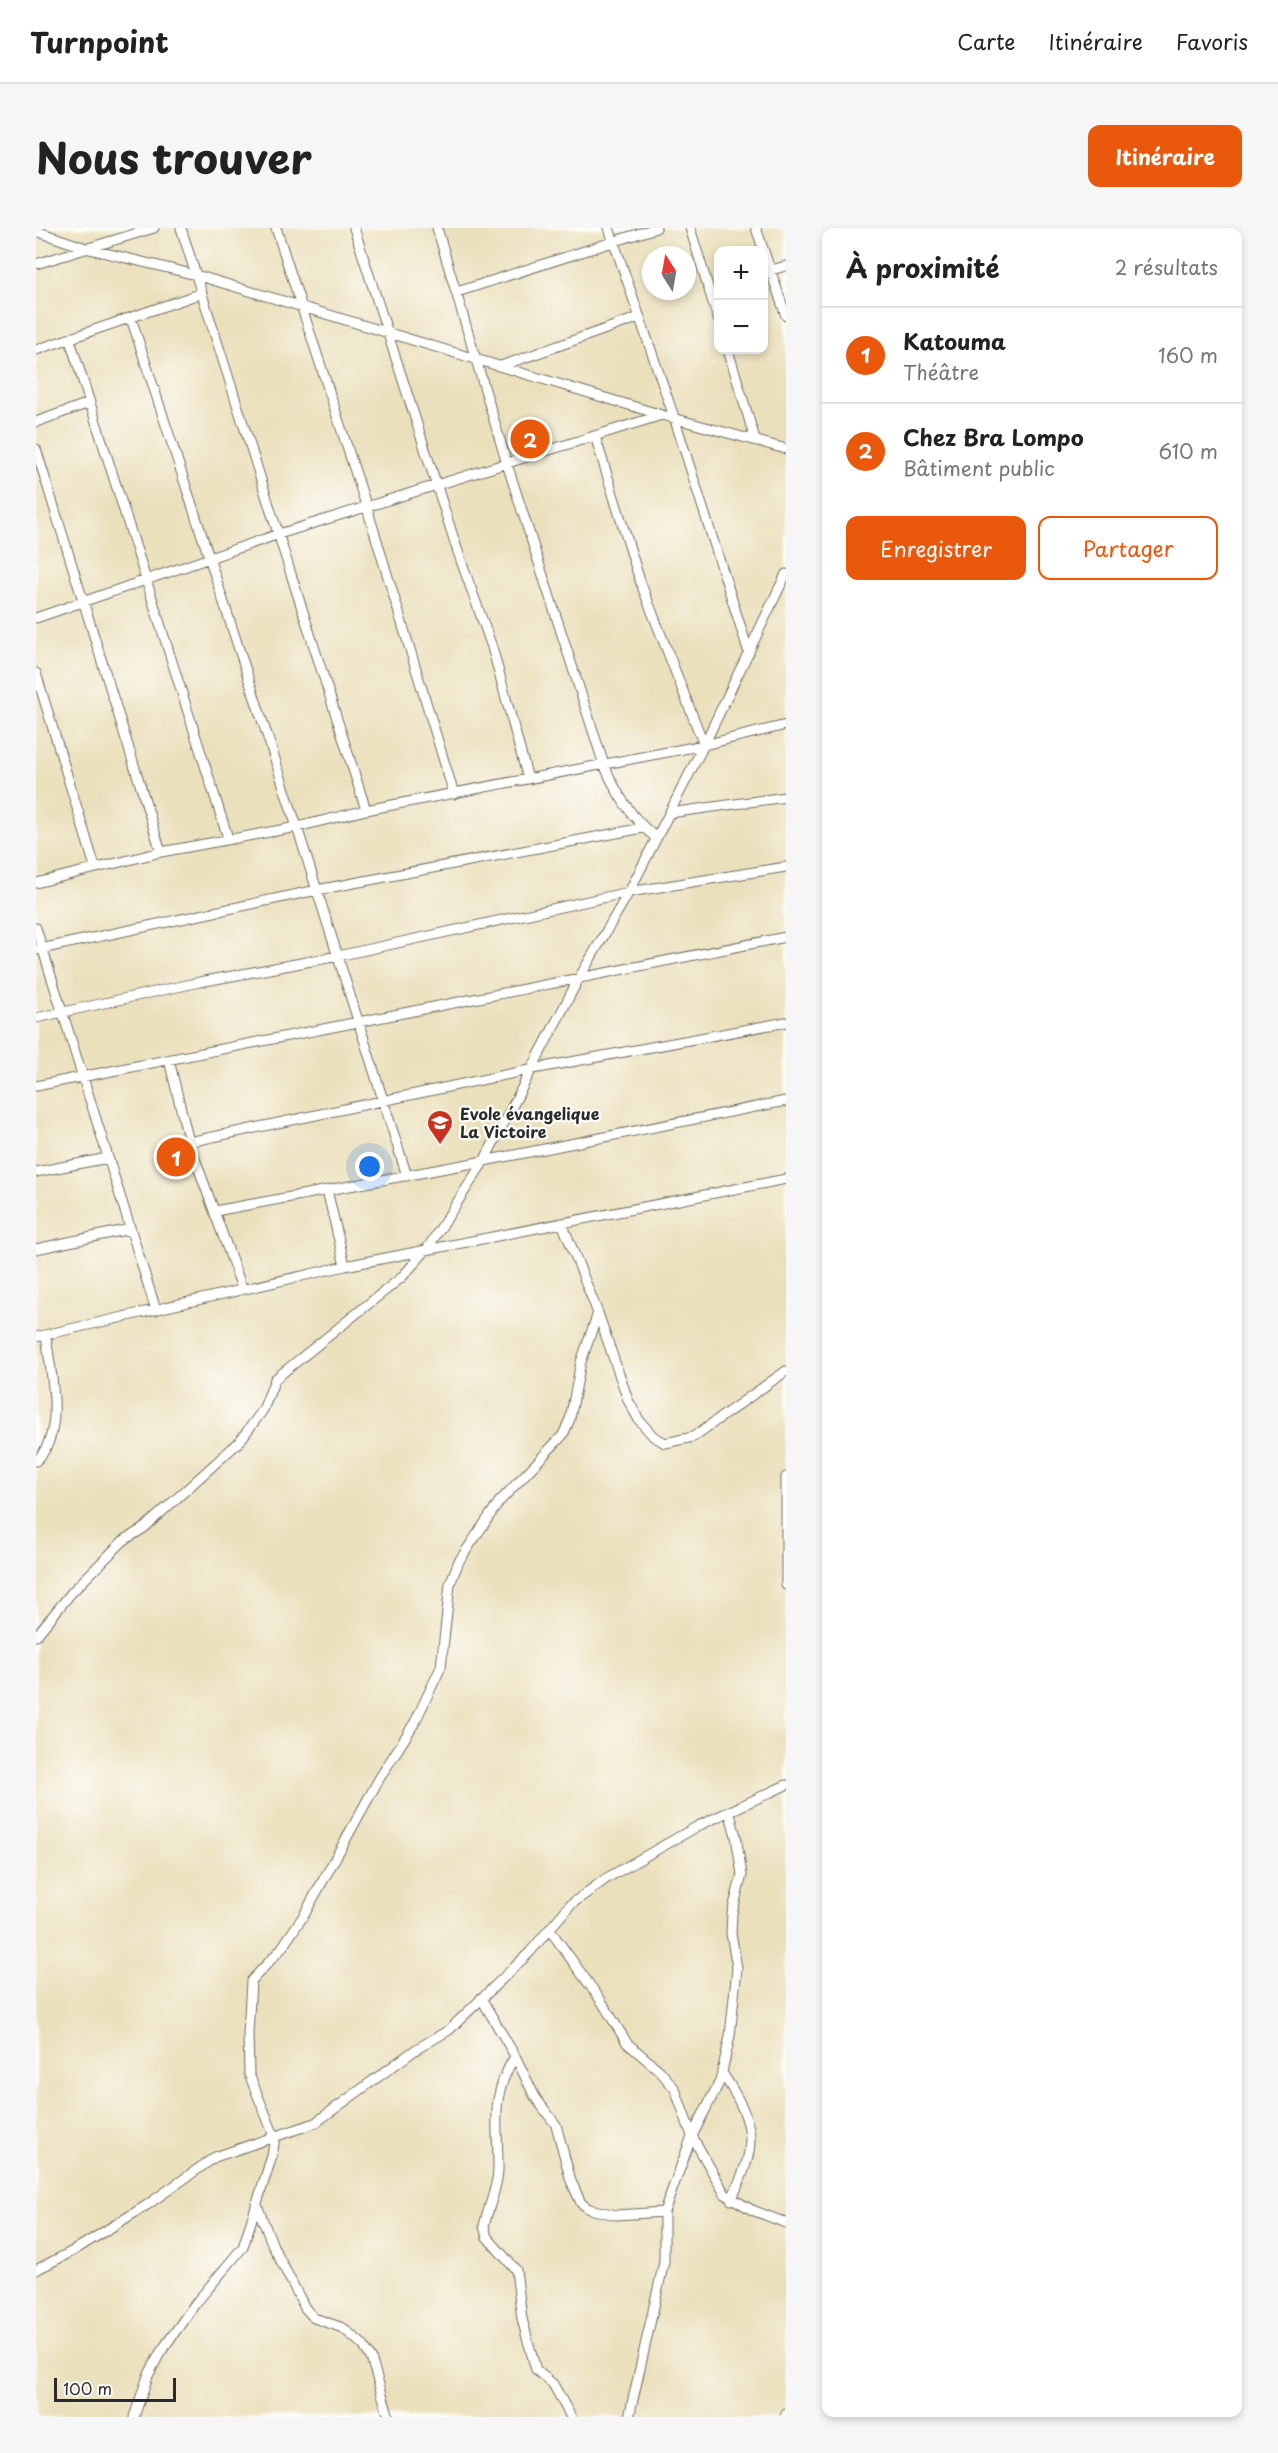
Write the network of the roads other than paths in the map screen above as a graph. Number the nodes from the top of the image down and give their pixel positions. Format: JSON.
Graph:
{"nodes":[{"id":1,"x":154,"y":228,"type":"edge"},
{"id":2,"x":181,"y":228,"type":"edge"},
{"id":3,"x":276,"y":228,"type":"edge"},
{"id":4,"x":354,"y":228,"type":"edge"},
{"id":5,"x":437,"y":228,"type":"edge"},
{"id":6,"x":609,"y":228,"type":"edge"},
{"id":7,"x":656,"y":228,"type":"edge"},
{"id":8,"x":690,"y":228,"type":"edge"},
{"id":9,"x":756,"y":228,"type":"edge"},
{"id":10,"x":36,"y":231,"type":"edge"},
{"id":11,"x":613,"y":242,"type":"junction"},
{"id":12,"x":89,"y":249,"type":"junction"},
{"id":13,"x":36,"y":264,"type":"edge"},
{"id":14,"x":786,"y":266,"type":"edge"},
{"id":15,"x":771,"y":270,"type":"junction"},
{"id":16,"x":196,"y":275,"type":"junction"},
{"id":17,"x":457,"y":292,"type":"junction"},
{"id":18,"x":202,"y":293,"type":"junction"},
{"id":19,"x":302,"y":306,"type":"junction"},
{"id":20,"x":714,"y":306,"type":"edge"},
{"id":21,"x":786,"y":316,"type":"edge"},
{"id":22,"x":640,"y":317,"type":"junction"},
{"id":23,"x":131,"y":318,"type":"junction"},
{"id":24,"x":386,"y":331,"type":"junction"},
{"id":25,"x":70,"y":340,"type":"junction"},
{"id":26,"x":36,"y":350,"type":"edge"},
{"id":27,"x":729,"y":354,"type":"edge"},
{"id":28,"x":476,"y":358,"type":"junction"},
{"id":29,"x":501,"y":366,"type":"junction"},
{"id":30,"x":89,"y":403,"type":"junction"},
{"id":31,"x":662,"y":415,"type":"junction"},
{"id":32,"x":674,"y":417,"type":"junction"},
{"id":33,"x":36,"y":422,"type":"edge"},
{"id":34,"x":595,"y":436,"type":"junction"},
{"id":35,"x":755,"y":439,"type":"junction"},
{"id":36,"x":786,"y":449,"type":"edge"},
{"id":37,"x":36,"y":452,"type":"edge"},
{"id":38,"x":507,"y":464,"type":"junction"},
{"id":39,"x":436,"y":484,"type":"junction"},
{"id":40,"x":367,"y":508,"type":"junction"},
{"id":41,"x":279,"y":534,"type":"junction"},
{"id":42,"x":209,"y":558,"type":"junction"},
{"id":43,"x":786,"y":574,"type":"edge"},
{"id":44,"x":147,"y":580,"type":"junction"},
{"id":45,"x":782,"y":590,"type":"edge"},
{"id":46,"x":85,"y":603,"type":"junction"},
{"id":47,"x":36,"y":618,"type":"edge"},
{"id":48,"x":749,"y":653,"type":"junction"},
{"id":49,"x":36,"y":673,"type":"edge"},
{"id":50,"x":786,"y":725,"type":"edge"},
{"id":51,"x":704,"y":745,"type":"junction"},
{"id":52,"x":604,"y":765,"type":"junction"},
{"id":53,"x":528,"y":779,"type":"junction"},
{"id":54,"x":454,"y":794,"type":"junction"},
{"id":55,"x":786,"y":797,"type":"edge"},
{"id":56,"x":366,"y":810,"type":"junction"},
{"id":57,"x":670,"y":813,"type":"junction"},
{"id":58,"x":297,"y":827,"type":"junction"},
{"id":59,"x":643,"y":828,"type":"junction"},
{"id":60,"x":228,"y":838,"type":"junction"},
{"id":61,"x":656,"y":838,"type":"junction"},
{"id":62,"x":161,"y":852,"type":"junction"},
{"id":63,"x":95,"y":867,"type":"junction"},
{"id":64,"x":786,"y":867,"type":"edge"},
{"id":65,"x":36,"y":883,"type":"edge"},
{"id":66,"x":317,"y":890,"type":"junction"},
{"id":67,"x":629,"y":892,"type":"junction"},
{"id":68,"x":36,"y":928,"type":"edge"},
{"id":69,"x":786,"y":937,"type":"edge"},
{"id":70,"x":39,"y":949,"type":"edge"},
{"id":71,"x":338,"y":956,"type":"junction"},
{"id":72,"x":578,"y":980,"type":"junction"},
{"id":73,"x":63,"y":1013,"type":"junction"},
{"id":74,"x":36,"y":1018,"type":"edge"},
{"id":75,"x":358,"y":1022,"type":"junction"},
{"id":76,"x":786,"y":1022,"type":"edge"},
{"id":77,"x":169,"y":1060,"type":"junction"},
{"id":78,"x":533,"y":1069,"type":"junction"},
{"id":79,"x":83,"y":1077,"type":"junction"},
{"id":80,"x":36,"y":1086,"type":"edge"},
{"id":81,"x":786,"y":1101,"type":"edge"},
{"id":82,"x":383,"y":1102,"type":"junction"},
{"id":83,"x":189,"y":1142,"type":"junction"},
{"id":84,"x":108,"y":1158,"type":"junction"},
{"id":85,"x":484,"y":1161,"type":"junction"},
{"id":86,"x":36,"y":1172,"type":"edge"},
{"id":87,"x":407,"y":1176,"type":"junction"},
{"id":88,"x":786,"y":1179,"type":"edge"},
{"id":89,"x":327,"y":1190,"type":"junction"},
{"id":90,"x":215,"y":1211,"type":"junction"},
{"id":91,"x":562,"y":1223,"type":"junction"},
{"id":92,"x":130,"y":1229,"type":"junction"},
{"id":93,"x":36,"y":1249,"type":"edge"},
{"id":94,"x":427,"y":1249,"type":"junction"},
{"id":95,"x":345,"y":1266,"type":"junction"},
{"id":96,"x":242,"y":1288,"type":"junction"},
{"id":97,"x":156,"y":1310,"type":"junction"},
{"id":98,"x":598,"y":1313,"type":"junction"},
{"id":99,"x":41,"y":1336,"type":"edge"},
{"id":100,"x":786,"y":1371,"type":"edge"},
{"id":101,"x":36,"y":1461,"type":"edge"},
{"id":102,"x":786,"y":1478,"type":"edge"},
{"id":103,"x":786,"y":1585,"type":"edge"},
{"id":104,"x":36,"y":1636,"type":"edge"},
{"id":105,"x":786,"y":1785,"type":"edge"},
{"id":106,"x":729,"y":1811,"type":"junction"},
{"id":107,"x":550,"y":1930,"type":"junction"},
{"id":108,"x":481,"y":1998,"type":"junction"},
{"id":109,"x":515,"y":2056,"type":"junction"},
{"id":110,"x":723,"y":2074,"type":"junction"},
{"id":111,"x":692,"y":2136,"type":"junction"},
{"id":112,"x":275,"y":2138,"type":"junction"},
{"id":113,"x":731,"y":2200,"type":"junction"},
{"id":114,"x":256,"y":2203,"type":"junction"},
{"id":115,"x":664,"y":2212,"type":"junction"},
{"id":116,"x":786,"y":2223,"type":"edge"},
{"id":117,"x":36,"y":2270,"type":"edge"},
{"id":118,"x":134,"y":2417,"type":"edge"},
{"id":119,"x":389,"y":2417,"type":"edge"},
{"id":120,"x":571,"y":2417,"type":"edge"},
{"id":121,"x":629,"y":2417,"type":"edge"}],
"edges":[{"from":1,"to":12,"type":"street"},
{"from":2,"to":16,"type":"street"},
{"from":3,"to":19,"type":"street"},
{"from":4,"to":24,"type":"street"},
{"from":5,"to":17,"type":"street"},
{"from":6,"to":11,"type":"street"},
{"from":7,"to":11,"type":"street"},
{"from":8,"to":20,"type":"street"},
{"from":9,"to":15,"type":"street"},
{"from":10,"to":12,"type":"street"},
{"from":11,"to":17,"type":"street"},
{"from":11,"to":22,"type":"street"},
{"from":12,"to":13,"type":"street"},
{"from":12,"to":16,"type":"street"},
{"from":14,"to":15,"type":"street"},
{"from":15,"to":21,"type":"street"},
{"from":16,"to":18,"type":"street"},
{"from":16,"to":19,"type":"street"},
{"from":17,"to":28,"type":"street"},
{"from":18,"to":23,"type":"street"},
{"from":18,"to":41,"type":"street"},
{"from":19,"to":24,"type":"street"},
{"from":19,"to":40,"type":"street"},
{"from":22,"to":29,"type":"street"},
{"from":22,"to":32,"type":"street"},
{"from":23,"to":25,"type":"street"},
{"from":23,"to":42,"type":"street"},
{"from":24,"to":28,"type":"street"},
{"from":24,"to":39,"type":"street"},
{"from":25,"to":26,"type":"street"},
{"from":25,"to":30,"type":"street"},
{"from":27,"to":35,"type":"street"},
{"from":28,"to":29,"type":"street"},
{"from":28,"to":38,"type":"street"},
{"from":29,"to":31,"type":"street"},
{"from":30,"to":33,"type":"street"},
{"from":30,"to":44,"type":"street"},
{"from":31,"to":32,"type":"street"},
{"from":31,"to":34,"type":"street"},
{"from":32,"to":35,"type":"street"},
{"from":32,"to":48,"type":"street"},
{"from":34,"to":38,"type":"street"},
{"from":34,"to":51,"type":"street"},
{"from":35,"to":36,"type":"street"},
{"from":37,"to":46,"type":"street"},
{"from":38,"to":39,"type":"street"},
{"from":38,"to":52,"type":"street"},
{"from":39,"to":40,"type":"street"},
{"from":39,"to":53,"type":"street"},
{"from":40,"to":41,"type":"street"},
{"from":40,"to":54,"type":"street"},
{"from":41,"to":42,"type":"street"},
{"from":41,"to":56,"type":"street"},
{"from":42,"to":44,"type":"street"},
{"from":42,"to":58,"type":"street"},
{"from":43,"to":45,"type":"street"},
{"from":44,"to":46,"type":"street"},
{"from":44,"to":60,"type":"street"},
{"from":45,"to":48,"type":"street"},
{"from":46,"to":47,"type":"street"},
{"from":46,"to":62,"type":"street"},
{"from":48,"to":51,"type":"street"},
{"from":49,"to":63,"type":"street"},
{"from":50,"to":51,"type":"street"},
{"from":51,"to":52,"type":"street"},
{"from":51,"to":57,"type":"street"},
{"from":52,"to":53,"type":"street"},
{"from":52,"to":59,"type":"street"},
{"from":53,"to":54,"type":"street"},
{"from":54,"to":56,"type":"street"},
{"from":55,"to":57,"type":"street"},
{"from":56,"to":58,"type":"street"},
{"from":57,"to":61,"type":"street"},
{"from":58,"to":60,"type":"street"},
{"from":58,"to":66,"type":"street"},
{"from":59,"to":61,"type":"street"},
{"from":59,"to":66,"type":"street"},
{"from":60,"to":62,"type":"street"},
{"from":61,"to":67,"type":"street"},
{"from":62,"to":63,"type":"street"},
{"from":63,"to":65,"type":"street"},
{"from":64,"to":67,"type":"street"},
{"from":66,"to":70,"type":"street"},
{"from":66,"to":71,"type":"street"},
{"from":67,"to":71,"type":"street"},
{"from":67,"to":72,"type":"street"},
{"from":68,"to":70,"type":"street"},
{"from":69,"to":72,"type":"street"},
{"from":70,"to":73,"type":"street"},
{"from":71,"to":73,"type":"street"},
{"from":71,"to":75,"type":"street"},
{"from":72,"to":75,"type":"street"},
{"from":72,"to":78,"type":"street"},
{"from":73,"to":74,"type":"street"},
{"from":73,"to":79,"type":"street"},
{"from":75,"to":77,"type":"street"},
{"from":75,"to":82,"type":"street"},
{"from":76,"to":78,"type":"street"},
{"from":77,"to":79,"type":"street"},
{"from":77,"to":83,"type":"street"},
{"from":78,"to":82,"type":"street"},
{"from":78,"to":85,"type":"street"},
{"from":79,"to":80,"type":"street"},
{"from":79,"to":84,"type":"street"},
{"from":81,"to":85,"type":"street"},
{"from":82,"to":83,"type":"street"},
{"from":82,"to":87,"type":"street"},
{"from":83,"to":90,"type":"street"},
{"from":84,"to":86,"type":"street"},
{"from":84,"to":92,"type":"street"},
{"from":85,"to":87,"type":"street"},
{"from":85,"to":94,"type":"street"},
{"from":87,"to":89,"type":"street"},
{"from":88,"to":91,"type":"street"},
{"from":89,"to":90,"type":"street"},
{"from":89,"to":95,"type":"street"},
{"from":90,"to":96,"type":"street"},
{"from":91,"to":94,"type":"street"},
{"from":91,"to":98,"type":"street"},
{"from":92,"to":93,"type":"street"},
{"from":92,"to":97,"type":"street"},
{"from":94,"to":95,"type":"street"},
{"from":94,"to":104,"type":"street"},
{"from":95,"to":96,"type":"street"},
{"from":96,"to":97,"type":"street"},
{"from":97,"to":99,"type":"street"},
{"from":98,"to":100,"type":"street"},
{"from":98,"to":112,"type":"street"},
{"from":99,"to":101,"type":"street"},
{"from":102,"to":103,"type":"street"},
{"from":105,"to":106,"type":"street"},
{"from":106,"to":107,"type":"street"},
{"from":106,"to":110,"type":"street"},
{"from":107,"to":108,"type":"street"},
{"from":107,"to":111,"type":"street"},
{"from":108,"to":109,"type":"street"},
{"from":108,"to":112,"type":"street"},
{"from":109,"to":115,"type":"street"},
{"from":109,"to":120,"type":"street"},
{"from":110,"to":111,"type":"street"},
{"from":110,"to":113,"type":"street"},
{"from":111,"to":113,"type":"street"},
{"from":111,"to":115,"type":"street"},
{"from":112,"to":114,"type":"street"},
{"from":112,"to":117,"type":"street"},
{"from":113,"to":116,"type":"street"},
{"from":114,"to":118,"type":"street"},
{"from":114,"to":119,"type":"street"},
{"from":115,"to":121,"type":"street"}]}
